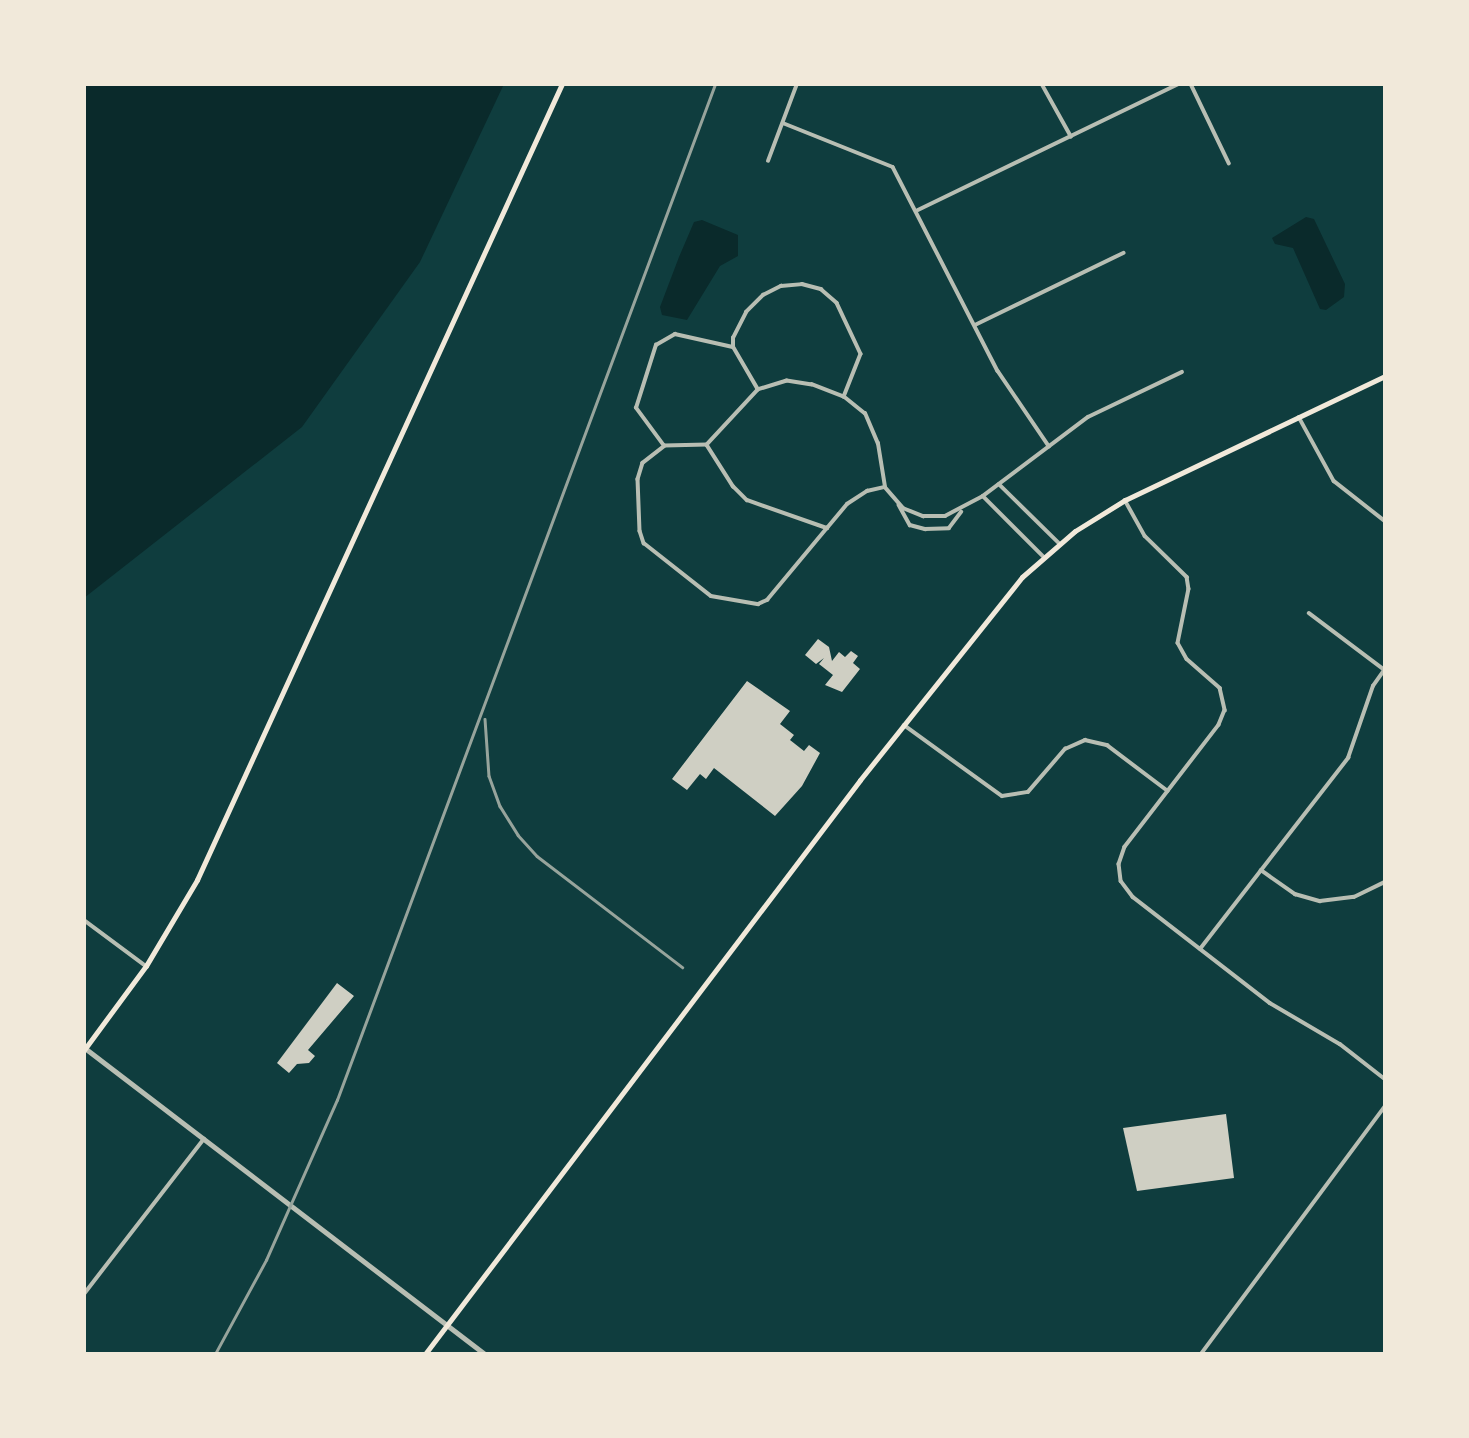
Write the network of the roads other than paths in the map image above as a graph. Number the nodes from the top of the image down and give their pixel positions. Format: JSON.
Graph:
{"nodes":[{"id":1,"x":562,"y":84,"type":"edge"},
{"id":2,"x":797,"y":84,"type":"edge"},
{"id":3,"x":1042,"y":84,"type":"edge"},
{"id":4,"x":1179,"y":84,"type":"edge"},
{"id":5,"x":1191,"y":84,"type":"edge"},
{"id":6,"x":783,"y":123,"type":"junction"},
{"id":7,"x":1071,"y":136,"type":"junction"},
{"id":8,"x":768,"y":161,"type":"dead end"},
{"id":9,"x":1229,"y":163,"type":"dead end"},
{"id":10,"x":918,"y":211,"type":"junction"},
{"id":11,"x":1123,"y":253,"type":"dead end"},
{"id":12,"x":975,"y":325,"type":"junction"},
{"id":13,"x":733,"y":347,"type":"junction"},
{"id":14,"x":1182,"y":372,"type":"dead end"},
{"id":15,"x":1385,"y":376,"type":"edge"},
{"id":16,"x":758,"y":390,"type":"junction"},
{"id":17,"x":844,"y":397,"type":"junction"},
{"id":18,"x":1299,"y":417,"type":"junction"},
{"id":19,"x":707,"y":445,"type":"junction"},
{"id":20,"x":665,"y":446,"type":"junction"},
{"id":21,"x":1049,"y":446,"type":"junction"},
{"id":22,"x":999,"y":484,"type":"junction"},
{"id":23,"x":885,"y":487,"type":"junction"},
{"id":24,"x":983,"y":496,"type":"junction"},
{"id":25,"x":1125,"y":500,"type":"junction"},
{"id":26,"x":898,"y":503,"type":"junction"},
{"id":27,"x":961,"y":511,"type":"junction"},
{"id":28,"x":1385,"y":521,"type":"edge"},
{"id":29,"x":827,"y":528,"type":"junction"},
{"id":30,"x":1059,"y":543,"type":"junction"},
{"id":31,"x":1043,"y":556,"type":"junction"},
{"id":32,"x":1309,"y":613,"type":"dead end"},
{"id":33,"x":1385,"y":670,"type":"edge"},
{"id":34,"x":904,"y":725,"type":"junction"},
{"id":35,"x":1168,"y":791,"type":"junction"},
{"id":36,"x":1261,"y":870,"type":"junction"},
{"id":37,"x":1385,"y":882,"type":"edge"},
{"id":38,"x":84,"y":920,"type":"edge"},
{"id":39,"x":1200,"y":949,"type":"junction"},
{"id":40,"x":146,"y":966,"type":"junction"},
{"id":41,"x":85,"y":1049,"type":"edge"},
{"id":42,"x":1385,"y":1079,"type":"edge"},
{"id":43,"x":1385,"y":1106,"type":"edge"},
{"id":44,"x":204,"y":1139,"type":"junction"},
{"id":45,"x":84,"y":1294,"type":"edge"},
{"id":46,"x":447,"y":1325,"type":"junction"},
{"id":47,"x":425,"y":1354,"type":"edge"},
{"id":48,"x":485,"y":1354,"type":"edge"},
{"id":49,"x":1201,"y":1354,"type":"edge"}],
"edges":[{"from":1,"to":40,"type":"main road"},
{"from":2,"to":6,"type":"street"},
{"from":3,"to":7,"type":"street"},
{"from":4,"to":7,"type":"street"},
{"from":5,"to":9,"type":"street"},
{"from":6,"to":8,"type":"street"},
{"from":6,"to":10,"type":"street"},
{"from":7,"to":10,"type":"street"},
{"from":10,"to":12,"type":"street"},
{"from":11,"to":12,"type":"street"},
{"from":12,"to":21,"type":"street"},
{"from":13,"to":16,"type":"street"},
{"from":13,"to":17,"type":"street"},
{"from":13,"to":20,"type":"street"},
{"from":14,"to":21,"type":"street"},
{"from":15,"to":18,"type":"main road"},
{"from":16,"to":17,"type":"street"},
{"from":16,"to":19,"type":"street"},
{"from":17,"to":23,"type":"street"},
{"from":18,"to":25,"type":"main road"},
{"from":18,"to":28,"type":"street"},
{"from":19,"to":20,"type":"street"},
{"from":19,"to":29,"type":"street"},
{"from":20,"to":29,"type":"street"},
{"from":21,"to":22,"type":"street"},
{"from":22,"to":24,"type":"street"},
{"from":22,"to":30,"type":"street"},
{"from":23,"to":26,"type":"street"},
{"from":23,"to":29,"type":"street"},
{"from":24,"to":27,"type":"street"},
{"from":24,"to":31,"type":"street"},
{"from":25,"to":30,"type":"main road"},
{"from":25,"to":35,"type":"street"},
{"from":26,"to":27,"type":"street"},
{"from":26,"to":27,"type":"street"},
{"from":30,"to":31,"type":"main road"},
{"from":31,"to":34,"type":"main road"},
{"from":32,"to":33,"type":"street"},
{"from":33,"to":36,"type":"street"},
{"from":34,"to":35,"type":"street"},
{"from":34,"to":46,"type":"main road"},
{"from":35,"to":39,"type":"street"},
{"from":36,"to":37,"type":"street"},
{"from":36,"to":39,"type":"street"},
{"from":38,"to":40,"type":"street"},
{"from":39,"to":42,"type":"street"},
{"from":40,"to":41,"type":"main road"},
{"from":41,"to":44,"type":"street"},
{"from":43,"to":49,"type":"street"},
{"from":44,"to":45,"type":"street"},
{"from":44,"to":46,"type":"street"},
{"from":46,"to":47,"type":"main road"},
{"from":46,"to":48,"type":"street"}]}
